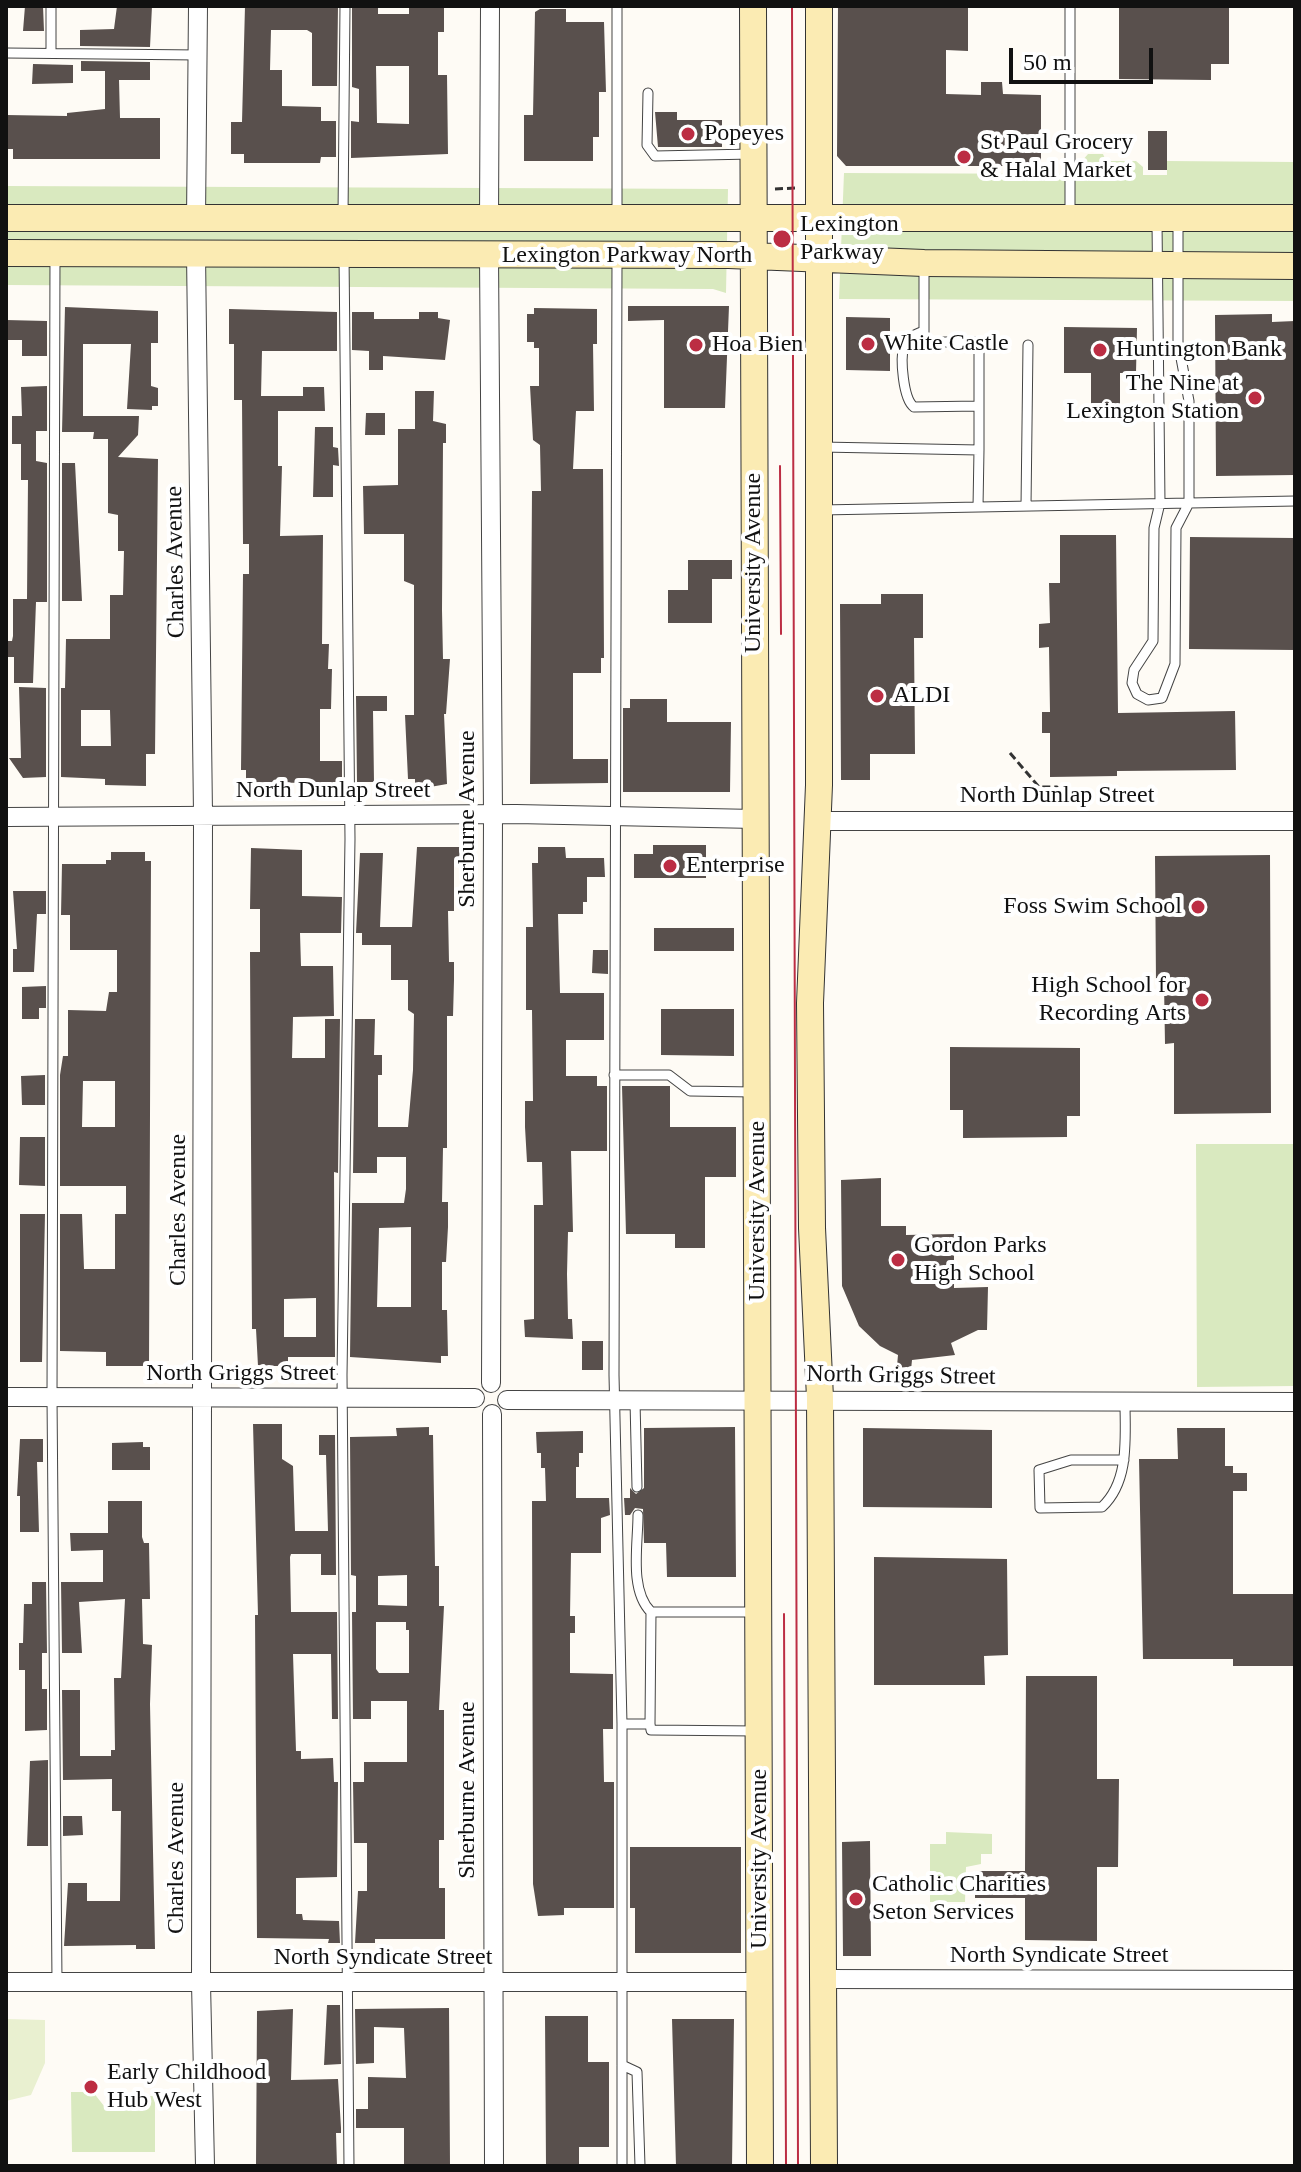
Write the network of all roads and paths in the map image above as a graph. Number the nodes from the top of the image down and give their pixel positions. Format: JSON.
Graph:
{"nodes":[{"id":1,"x":51,"y":6,"type":"edge"},
{"id":2,"x":198,"y":6,"type":"edge"},
{"id":3,"x":345,"y":6,"type":"edge"},
{"id":4,"x":490,"y":6,"type":"edge"},
{"id":5,"x":617,"y":6,"type":"edge"},
{"id":6,"x":753,"y":6,"type":"edge"},
{"id":7,"x":819,"y":6,"type":"edge"},
{"id":8,"x":1070,"y":6,"type":"edge"},
{"id":9,"x":6,"y":53,"type":"edge"},
{"id":10,"x":51,"y":53,"type":"junction"},
{"id":11,"x":198,"y":55,"type":"junction"},
{"id":12,"x":648,"y":93,"type":"dead end"},
{"id":13,"x":754,"y":154,"type":"junction"},
{"id":14,"x":818,"y":186,"type":"junction"},
{"id":15,"x":753,"y":188,"type":"junction"},
{"id":16,"x":6,"y":218,"type":"edge"},
{"id":17,"x":1295,"y":218,"type":"edge"},
{"id":18,"x":343,"y":219,"type":"junction"},
{"id":19,"x":617,"y":219,"type":"junction"},
{"id":20,"x":753,"y":219,"type":"junction"},
{"id":21,"x":1168,"y":219,"type":"junction"},
{"id":22,"x":196,"y":220,"type":"junction"},
{"id":23,"x":489,"y":220,"type":"junction"},
{"id":24,"x":818,"y":220,"type":"junction"},
{"id":25,"x":1070,"y":220,"type":"junction"},
{"id":26,"x":6,"y":253,"type":"edge"},
{"id":27,"x":55,"y":253,"type":"junction"},
{"id":28,"x":196,"y":253,"type":"junction"},
{"id":29,"x":344,"y":255,"type":"junction"},
{"id":30,"x":489,"y":255,"type":"junction"},
{"id":31,"x":617,"y":255,"type":"junction"},
{"id":32,"x":753,"y":256,"type":"junction"},
{"id":33,"x":818,"y":259,"type":"junction"},
{"id":34,"x":924,"y":263,"type":"junction"},
{"id":35,"x":1168,"y":266,"type":"junction"},
{"id":36,"x":1295,"y":266,"type":"edge"},
{"id":37,"x":924,"y":331,"type":"junction"},
{"id":38,"x":1028,"y":345,"type":"dead end"},
{"id":39,"x":978,"y":406,"type":"junction"},
{"id":40,"x":818,"y":448,"type":"junction"},
{"id":41,"x":979,"y":450,"type":"junction"},
{"id":42,"x":1295,"y":501,"type":"edge"},
{"id":43,"x":1160,"y":503,"type":"junction"},
{"id":44,"x":1189,"y":503,"type":"junction"},
{"id":45,"x":1026,"y":506,"type":"junction"},
{"id":46,"x":978,"y":507,"type":"junction"},
{"id":47,"x":818,"y":510,"type":"junction"},
{"id":48,"x":1010,"y":753,"type":"dead end"},
{"id":49,"x":1057,"y":787,"type":"dead end"},
{"id":50,"x":203,"y":814,"type":"junction"},
{"id":51,"x":493,"y":815,"type":"junction"},
{"id":52,"x":6,"y":817,"type":"edge"},
{"id":53,"x":52,"y":817,"type":"junction"},
{"id":54,"x":348,"y":818,"type":"junction"},
{"id":55,"x":614,"y":818,"type":"junction"},
{"id":56,"x":755,"y":819,"type":"junction"},
{"id":57,"x":818,"y":821,"type":"junction"},
{"id":58,"x":1295,"y":821,"type":"edge"},
{"id":59,"x":614,"y":1075,"type":"junction"},
{"id":60,"x":757,"y":1092,"type":"junction"},
{"id":61,"x":491,"y":1383,"type":"junction"},
{"id":62,"x":6,"y":1397,"type":"edge"},
{"id":63,"x":52,"y":1397,"type":"junction"},
{"id":64,"x":203,"y":1398,"type":"junction"},
{"id":65,"x":343,"y":1398,"type":"junction"},
{"id":66,"x":475,"y":1398,"type":"junction"},
{"id":67,"x":820,"y":1398,"type":"junction"},
{"id":68,"x":758,"y":1399,"type":"junction"},
{"id":69,"x":507,"y":1400,"type":"junction"},
{"id":70,"x":616,"y":1401,"type":"junction"},
{"id":71,"x":635,"y":1401,"type":"junction"},
{"id":72,"x":1125,"y":1402,"type":"junction"},
{"id":73,"x":1295,"y":1402,"type":"edge"},
{"id":74,"x":492,"y":1414,"type":"junction"},
{"id":75,"x":1124,"y":1460,"type":"junction"},
{"id":76,"x":637,"y":1487,"type":"dead end"},
{"id":77,"x":638,"y":1515,"type":"dead end"},
{"id":78,"x":651,"y":1612,"type":"junction"},
{"id":79,"x":759,"y":1612,"type":"junction"},
{"id":80,"x":622,"y":1724,"type":"junction"},
{"id":81,"x":650,"y":1724,"type":"junction"},
{"id":82,"x":760,"y":1731,"type":"junction"},
{"id":83,"x":823,"y":1979,"type":"junction"},
{"id":84,"x":1295,"y":1980,"type":"edge"},
{"id":85,"x":347,"y":1981,"type":"junction"},
{"id":86,"x":6,"y":1982,"type":"edge"},
{"id":87,"x":57,"y":1982,"type":"junction"},
{"id":88,"x":492,"y":1982,"type":"junction"},
{"id":89,"x":620,"y":1982,"type":"junction"},
{"id":90,"x":760,"y":1982,"type":"junction"},
{"id":91,"x":201,"y":1983,"type":"junction"},
{"id":92,"x":622,"y":2065,"type":"junction"},
{"id":93,"x":205,"y":2166,"type":"edge"},
{"id":94,"x":349,"y":2166,"type":"edge"},
{"id":95,"x":494,"y":2166,"type":"edge"},
{"id":96,"x":622,"y":2166,"type":"edge"},
{"id":97,"x":640,"y":2166,"type":"edge"},
{"id":98,"x":760,"y":2166,"type":"edge"},
{"id":99,"x":824,"y":2166,"type":"edge"}],
"edges":[{"from":1,"to":10,"type":"lane"},
{"from":2,"to":11,"type":"street"},
{"from":3,"to":18,"type":"lane"},
{"from":4,"to":23,"type":"street"},
{"from":5,"to":19,"type":"lane"},
{"from":6,"to":13,"type":"main road","name":"University Avenue"},
{"from":7,"to":14,"type":"main road"},
{"from":8,"to":25,"type":"lane"},
{"from":9,"to":10,"type":"lane"},
{"from":10,"to":11,"type":"lane"},
{"from":11,"to":22,"type":"street"},
{"from":12,"to":13,"type":"lane"},
{"from":13,"to":15,"type":"main road","name":"University Avenue"},
{"from":14,"to":15,"type":"path"},
{"from":14,"to":24,"type":"main road"},
{"from":15,"to":20,"type":"main road","name":"University Avenue"},
{"from":16,"to":22,"type":"main road","name":"Lexington Parkway North"},
{"from":17,"to":21,"type":"main road","name":"Lexington Parkway North"},
{"from":18,"to":22,"type":"main road","name":"Lexington Parkway North"},
{"from":18,"to":23,"type":"main road","name":"Lexington Parkway North"},
{"from":19,"to":20,"type":"main road","name":"Lexington Parkway North"},
{"from":19,"to":23,"type":"main road","name":"Lexington Parkway North"},
{"from":20,"to":24,"type":"main road","name":"Lexington Parkway North"},
{"from":20,"to":32,"type":"main road","name":"University Avenue"},
{"from":21,"to":25,"type":"main road","name":"Lexington Parkway North"},
{"from":21,"to":35,"type":"lane"},
{"from":21,"to":35,"type":"lane"},
{"from":24,"to":25,"type":"main road","name":"Lexington Parkway North"},
{"from":24,"to":33,"type":"main road"},
{"from":26,"to":27,"type":"main road","name":"Lexington Parkway North"},
{"from":27,"to":28,"type":"main road","name":"Lexington Parkway North"},
{"from":27,"to":53,"type":"lane"},
{"from":28,"to":29,"type":"main road","name":"Lexington Parkway North"},
{"from":28,"to":50,"type":"street","name":"Charles Avenue"},
{"from":29,"to":30,"type":"main road","name":"Lexington Parkway North"},
{"from":29,"to":54,"type":"lane"},
{"from":30,"to":31,"type":"main road","name":"Lexington Parkway North"},
{"from":30,"to":51,"type":"street","name":"Sherburne Avenue"},
{"from":31,"to":32,"type":"main road","name":"Lexington Parkway North"},
{"from":31,"to":55,"type":"lane"},
{"from":32,"to":33,"type":"main road","name":"Lexington Parkway North"},
{"from":32,"to":56,"type":"main road","name":"University Avenue"},
{"from":33,"to":34,"type":"main road","name":"Lexington Parkway North"},
{"from":33,"to":40,"type":"main road"},
{"from":34,"to":35,"type":"main road","name":"Lexington Parkway North"},
{"from":34,"to":37,"type":"lane"},
{"from":35,"to":36,"type":"main road","name":"Lexington Parkway North"},
{"from":35,"to":43,"type":"lane"},
{"from":35,"to":44,"type":"lane"},
{"from":37,"to":39,"type":"lane"},
{"from":37,"to":39,"type":"lane"},
{"from":38,"to":45,"type":"lane"},
{"from":39,"to":41,"type":"lane"},
{"from":40,"to":41,"type":"lane"},
{"from":40,"to":47,"type":"main road"},
{"from":41,"to":46,"type":"lane"},
{"from":42,"to":44,"type":"lane"},
{"from":43,"to":44,"type":"lane"},
{"from":43,"to":44,"type":"lane"},
{"from":43,"to":45,"type":"lane"},
{"from":45,"to":46,"type":"lane"},
{"from":46,"to":47,"type":"lane"},
{"from":47,"to":57,"type":"main road"},
{"from":48,"to":49,"type":"path"},
{"from":50,"to":53,"type":"street","name":"North Dunlap Street"},
{"from":50,"to":54,"type":"street","name":"North Dunlap Street"},
{"from":50,"to":64,"type":"street","name":"Charles Avenue"},
{"from":51,"to":54,"type":"street","name":"North Dunlap Street"},
{"from":51,"to":55,"type":"street","name":"North Dunlap Street"},
{"from":51,"to":61,"type":"street","name":"Sherburne Avenue"},
{"from":52,"to":53,"type":"street","name":"North Dunlap Street"},
{"from":53,"to":63,"type":"lane"},
{"from":54,"to":65,"type":"lane"},
{"from":55,"to":56,"type":"street","name":"North Dunlap Street"},
{"from":55,"to":59,"type":"lane"},
{"from":56,"to":60,"type":"main road","name":"University Avenue"},
{"from":57,"to":58,"type":"street","name":"North Dunlap Street"},
{"from":57,"to":67,"type":"main road"},
{"from":59,"to":60,"type":"lane"},
{"from":59,"to":70,"type":"lane"},
{"from":60,"to":68,"type":"main road","name":"University Avenue"},
{"from":61,"to":66,"type":"street"},
{"from":61,"to":69,"type":"street"},
{"from":62,"to":63,"type":"street","name":"North Griggs Street"},
{"from":63,"to":64,"type":"street","name":"North Griggs Street"},
{"from":63,"to":87,"type":"lane"},
{"from":64,"to":65,"type":"street","name":"North Griggs Street"},
{"from":64,"to":91,"type":"street","name":"Charles Avenue"},
{"from":65,"to":66,"type":"street","name":"North Griggs Street"},
{"from":65,"to":85,"type":"lane"},
{"from":66,"to":74,"type":"street"},
{"from":67,"to":68,"type":"street","name":"North Griggs Street"},
{"from":67,"to":72,"type":"street","name":"North Griggs Street"},
{"from":67,"to":83,"type":"main road"},
{"from":68,"to":71,"type":"street","name":"North Griggs Street"},
{"from":68,"to":79,"type":"main road","name":"University Avenue"},
{"from":69,"to":70,"type":"street","name":"North Griggs Street"},
{"from":69,"to":74,"type":"street"},
{"from":70,"to":71,"type":"street","name":"North Griggs Street"},
{"from":70,"to":80,"type":"lane"},
{"from":71,"to":76,"type":"lane"},
{"from":72,"to":73,"type":"street","name":"North Griggs Street"},
{"from":72,"to":75,"type":"lane"},
{"from":74,"to":88,"type":"street","name":"Sherburne Avenue"},
{"from":75,"to":75,"type":"lane"},
{"from":77,"to":78,"type":"lane"},
{"from":78,"to":79,"type":"lane"},
{"from":78,"to":81,"type":"lane"},
{"from":79,"to":82,"type":"main road","name":"University Avenue"},
{"from":80,"to":81,"type":"lane"},
{"from":80,"to":89,"type":"lane"},
{"from":81,"to":82,"type":"lane"},
{"from":82,"to":90,"type":"main road","name":"University Avenue"},
{"from":83,"to":84,"type":"street","name":"North Syndicate Street"},
{"from":83,"to":99,"type":"main road"},
{"from":85,"to":88,"type":"street","name":"North Syndicate Street"},
{"from":85,"to":91,"type":"street","name":"North Syndicate Street"},
{"from":85,"to":94,"type":"lane"},
{"from":86,"to":87,"type":"street","name":"North Syndicate Street"},
{"from":87,"to":91,"type":"street","name":"North Syndicate Street"},
{"from":88,"to":89,"type":"street","name":"North Syndicate Street"},
{"from":88,"to":95,"type":"street","name":"Sherburne Avenue"},
{"from":89,"to":90,"type":"street","name":"North Syndicate Street"},
{"from":89,"to":92,"type":"lane"},
{"from":90,"to":98,"type":"main road","name":"University Avenue"},
{"from":91,"to":93,"type":"street","name":"Charles Avenue"},
{"from":92,"to":96,"type":"lane"},
{"from":92,"to":97,"type":"lane"}]}
